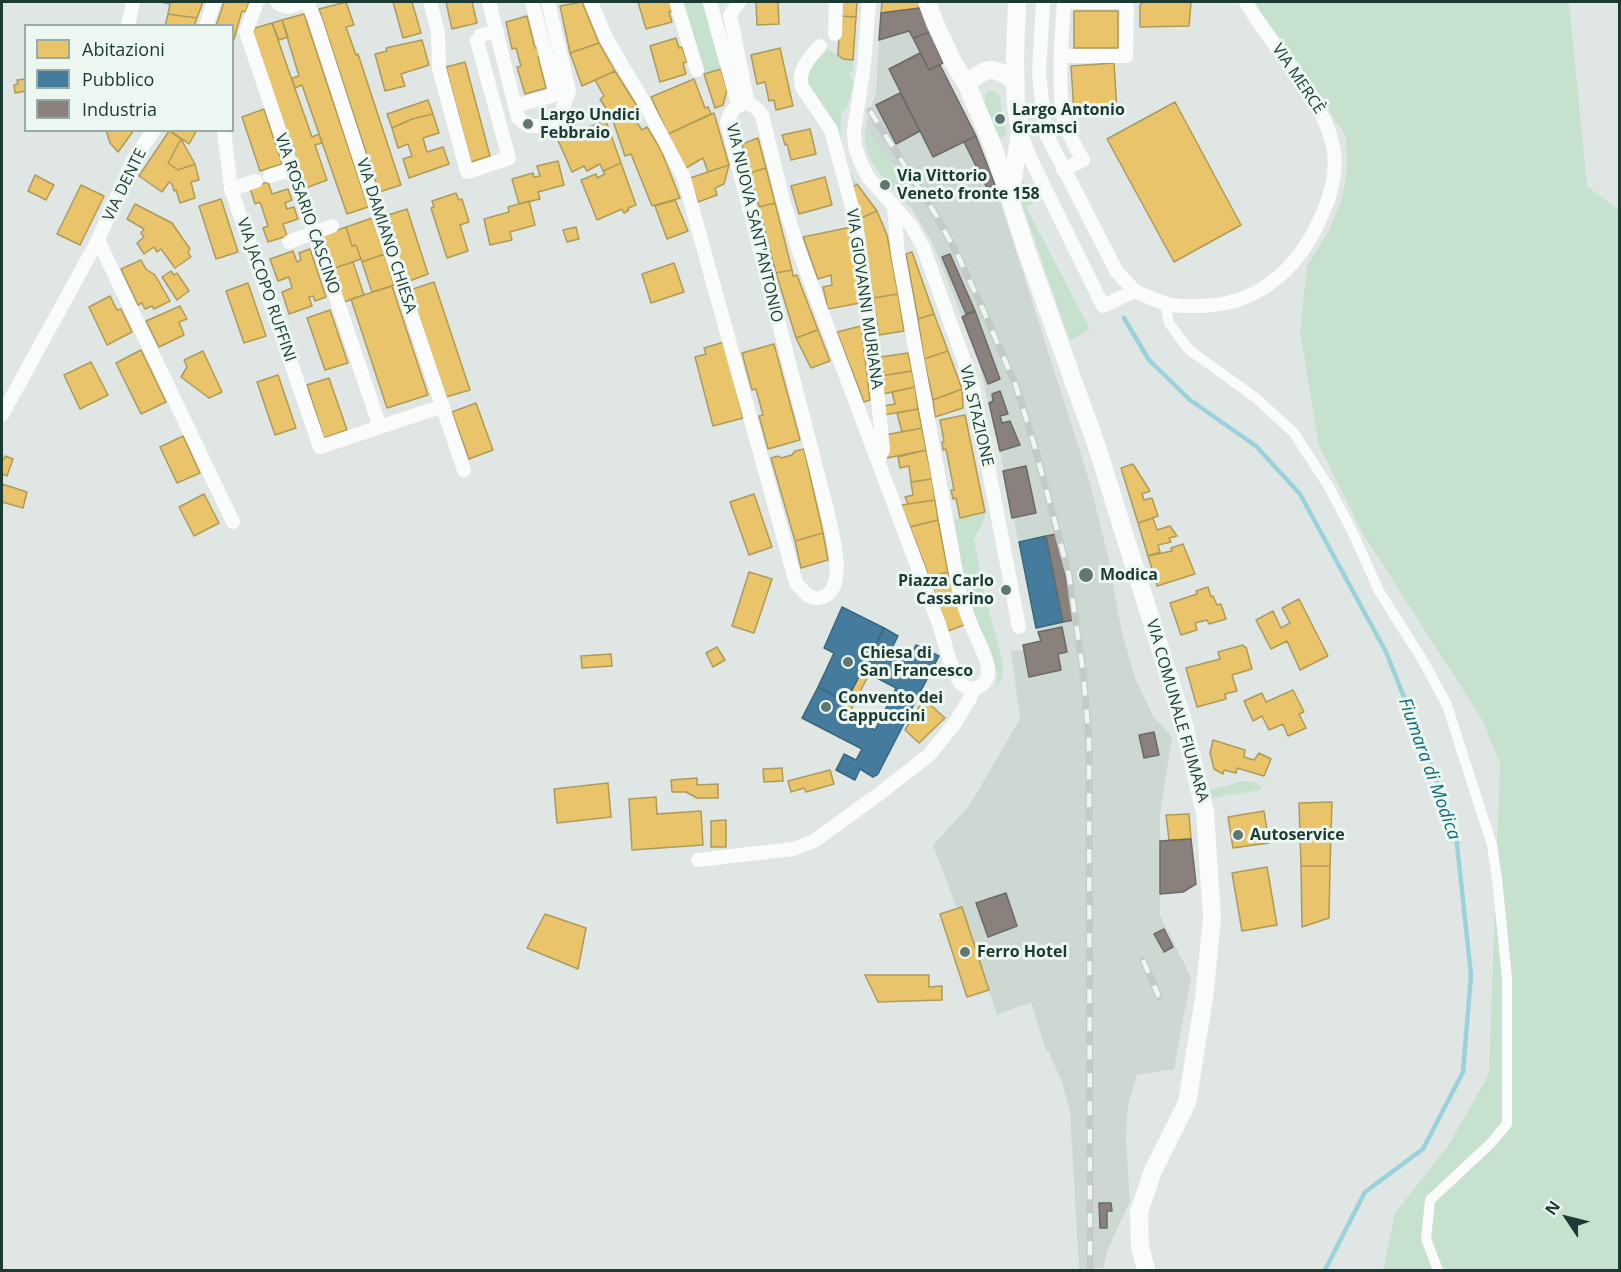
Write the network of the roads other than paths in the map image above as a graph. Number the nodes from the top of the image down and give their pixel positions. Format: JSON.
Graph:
{"nodes":[{"id":1,"x":133,"y":2,"type":"edge"},
{"id":2,"x":214,"y":2,"type":"edge"},
{"id":3,"x":257,"y":2,"type":"edge"},
{"id":4,"x":277,"y":2,"type":"edge"},
{"id":5,"x":302,"y":2,"type":"edge"},
{"id":6,"x":307,"y":2,"type":"edge"},
{"id":7,"x":430,"y":2,"type":"edge"},
{"id":8,"x":489,"y":2,"type":"edge"},
{"id":9,"x":531,"y":2,"type":"edge"},
{"id":10,"x":548,"y":2,"type":"edge"},
{"id":11,"x":591,"y":2,"type":"edge"},
{"id":12,"x":676,"y":2,"type":"edge"},
{"id":13,"x":710,"y":2,"type":"edge"},
{"id":14,"x":739,"y":2,"type":"edge"},
{"id":15,"x":836,"y":2,"type":"edge"},
{"id":16,"x":869,"y":2,"type":"edge"},
{"id":17,"x":927,"y":2,"type":"edge"},
{"id":18,"x":1017,"y":2,"type":"edge"},
{"id":19,"x":1043,"y":2,"type":"edge"},
{"id":20,"x":1064,"y":2,"type":"edge"},
{"id":21,"x":1127,"y":2,"type":"edge"},
{"id":22,"x":1246,"y":2,"type":"edge"},
{"id":23,"x":128,"y":24,"type":"edge"},
{"id":24,"x":207,"y":24,"type":"edge"},
{"id":25,"x":497,"y":31,"type":"junction"},
{"id":26,"x":835,"y":34,"type":"dead end"},
{"id":27,"x":820,"y":46,"type":"dead end"},
{"id":28,"x":1061,"y":56,"type":"junction"},
{"id":29,"x":697,"y":70,"type":"dead end"},
{"id":30,"x":1015,"y":82,"type":"junction"},
{"id":31,"x":967,"y":85,"type":"junction"},
{"id":32,"x":561,"y":88,"type":"junction"},
{"id":33,"x":514,"y":102,"type":"junction"},
{"id":34,"x":743,"y":105,"type":"junction"},
{"id":35,"x":151,"y":132,"type":"edge"},
{"id":36,"x":224,"y":132,"type":"edge"},
{"id":37,"x":1045,"y":132,"type":"junction"},
{"id":38,"x":1021,"y":137,"type":"junction"},
{"id":39,"x":1004,"y":152,"type":"junction"},
{"id":40,"x":292,"y":168,"type":"junction"},
{"id":41,"x":1063,"y":170,"type":"junction"},
{"id":42,"x":270,"y":176,"type":"dead end"},
{"id":43,"x":256,"y":181,"type":"dead end"},
{"id":44,"x":1042,"y":182,"type":"junction"},
{"id":45,"x":231,"y":189,"type":"junction"},
{"id":46,"x":1010,"y":197,"type":"junction"},
{"id":47,"x":894,"y":207,"type":"junction"},
{"id":48,"x":332,"y":226,"type":"dead end"},
{"id":49,"x":314,"y":233,"type":"junction"},
{"id":50,"x":98,"y":240,"type":"junction"},
{"id":51,"x":289,"y":242,"type":"dead end"},
{"id":52,"x":1135,"y":291,"type":"junction"},
{"id":53,"x":1165,"y":304,"type":"junction"},
{"id":54,"x":443,"y":406,"type":"junction"},
{"id":55,"x":2,"y":415,"type":"edge"},
{"id":56,"x":380,"y":426,"type":"junction"},
{"id":57,"x":878,"y":460,"type":"junction"},
{"id":58,"x":464,"y":470,"type":"dead end"},
{"id":59,"x":233,"y":522,"type":"dead end"},
{"id":60,"x":1019,"y":627,"type":"dead end"},
{"id":61,"x":973,"y":689,"type":"junction"},
{"id":62,"x":698,"y":860,"type":"dead end"},
{"id":63,"x":1146,"y":1270,"type":"edge"},
{"id":64,"x":1438,"y":1270,"type":"edge"}],
"edges":[{"from":1,"to":23,"type":"street"},
{"from":2,"to":24,"type":"street"},
{"from":3,"to":40,"type":"street","name":"VIA ROSARIO CASCINO"},
{"from":4,"to":5,"type":"street"},
{"from":6,"to":54,"type":"street","name":"VIA DAMIANO CHIESA"},
{"from":7,"to":25,"type":"street"},
{"from":8,"to":25,"type":"street"},
{"from":9,"to":32,"type":"street"},
{"from":10,"to":32,"type":"street"},
{"from":11,"to":34,"type":"street","name":"VIA NUOVA SANT'ANTONIO"},
{"from":12,"to":29,"type":"street"},
{"from":13,"to":34,"type":"street"},
{"from":14,"to":34,"type":"street"},
{"from":15,"to":26,"type":"street"},
{"from":16,"to":47,"type":"street","name":"VIA STAZIONE"},
{"from":17,"to":31,"type":"street","name":"VIA COMUNALE FIUMARA"},
{"from":18,"to":30,"type":"street"},
{"from":19,"to":37,"type":"street"},
{"from":20,"to":21,"type":"street"},
{"from":20,"to":28,"type":"street"},
{"from":21,"to":28,"type":"street"},
{"from":22,"to":53,"type":"street","name":"VIA MERCÈ"},
{"from":25,"to":33,"type":"street"},
{"from":27,"to":57,"type":"street","name":"VIA GIOVANNI MURIANA"},
{"from":28,"to":41,"type":"street"},
{"from":30,"to":31,"type":"street"},
{"from":30,"to":38,"type":"street"},
{"from":31,"to":39,"type":"street","name":"VIA COMUNALE FIUMARA"},
{"from":32,"to":33,"type":"street"},
{"from":32,"to":33,"type":"street"},
{"from":34,"to":57,"type":"street","name":"VIA NUOVA SANT'ANTONIO"},
{"from":35,"to":50,"type":"street","name":"VIA DENTE"},
{"from":36,"to":45,"type":"street","name":"VIA JACOPO RUFFINI"},
{"from":37,"to":38,"type":"street"},
{"from":37,"to":41,"type":"street"},
{"from":38,"to":39,"type":"street"},
{"from":38,"to":44,"type":"street"},
{"from":39,"to":44,"type":"street"},
{"from":39,"to":46,"type":"street"},
{"from":39,"to":46,"type":"street","name":"VIA COMUNALE FIUMARA"},
{"from":40,"to":42,"type":"street"},
{"from":40,"to":49,"type":"street","name":"VIA ROSARIO CASCINO"},
{"from":41,"to":52,"type":"street"},
{"from":43,"to":45,"type":"street"},
{"from":44,"to":52,"type":"street"},
{"from":45,"to":56,"type":"street","name":"VIA JACOPO RUFFINI"},
{"from":46,"to":63,"type":"street","name":"VIA COMUNALE FIUMARA"},
{"from":47,"to":60,"type":"street","name":"VIA STAZIONE"},
{"from":47,"to":61,"type":"street"},
{"from":48,"to":49,"type":"street"},
{"from":49,"to":51,"type":"street"},
{"from":49,"to":56,"type":"street","name":"VIA ROSARIO CASCINO"},
{"from":50,"to":55,"type":"street","name":"VIA DENTE"},
{"from":50,"to":59,"type":"street"},
{"from":52,"to":53,"type":"street"},
{"from":53,"to":64,"type":"street"},
{"from":54,"to":56,"type":"street"},
{"from":54,"to":58,"type":"street","name":"VIA DAMIANO CHIESA"},
{"from":57,"to":61,"type":"street","name":"VIA NUOVA SANT'ANTONIO"},
{"from":61,"to":62,"type":"street"}]}
